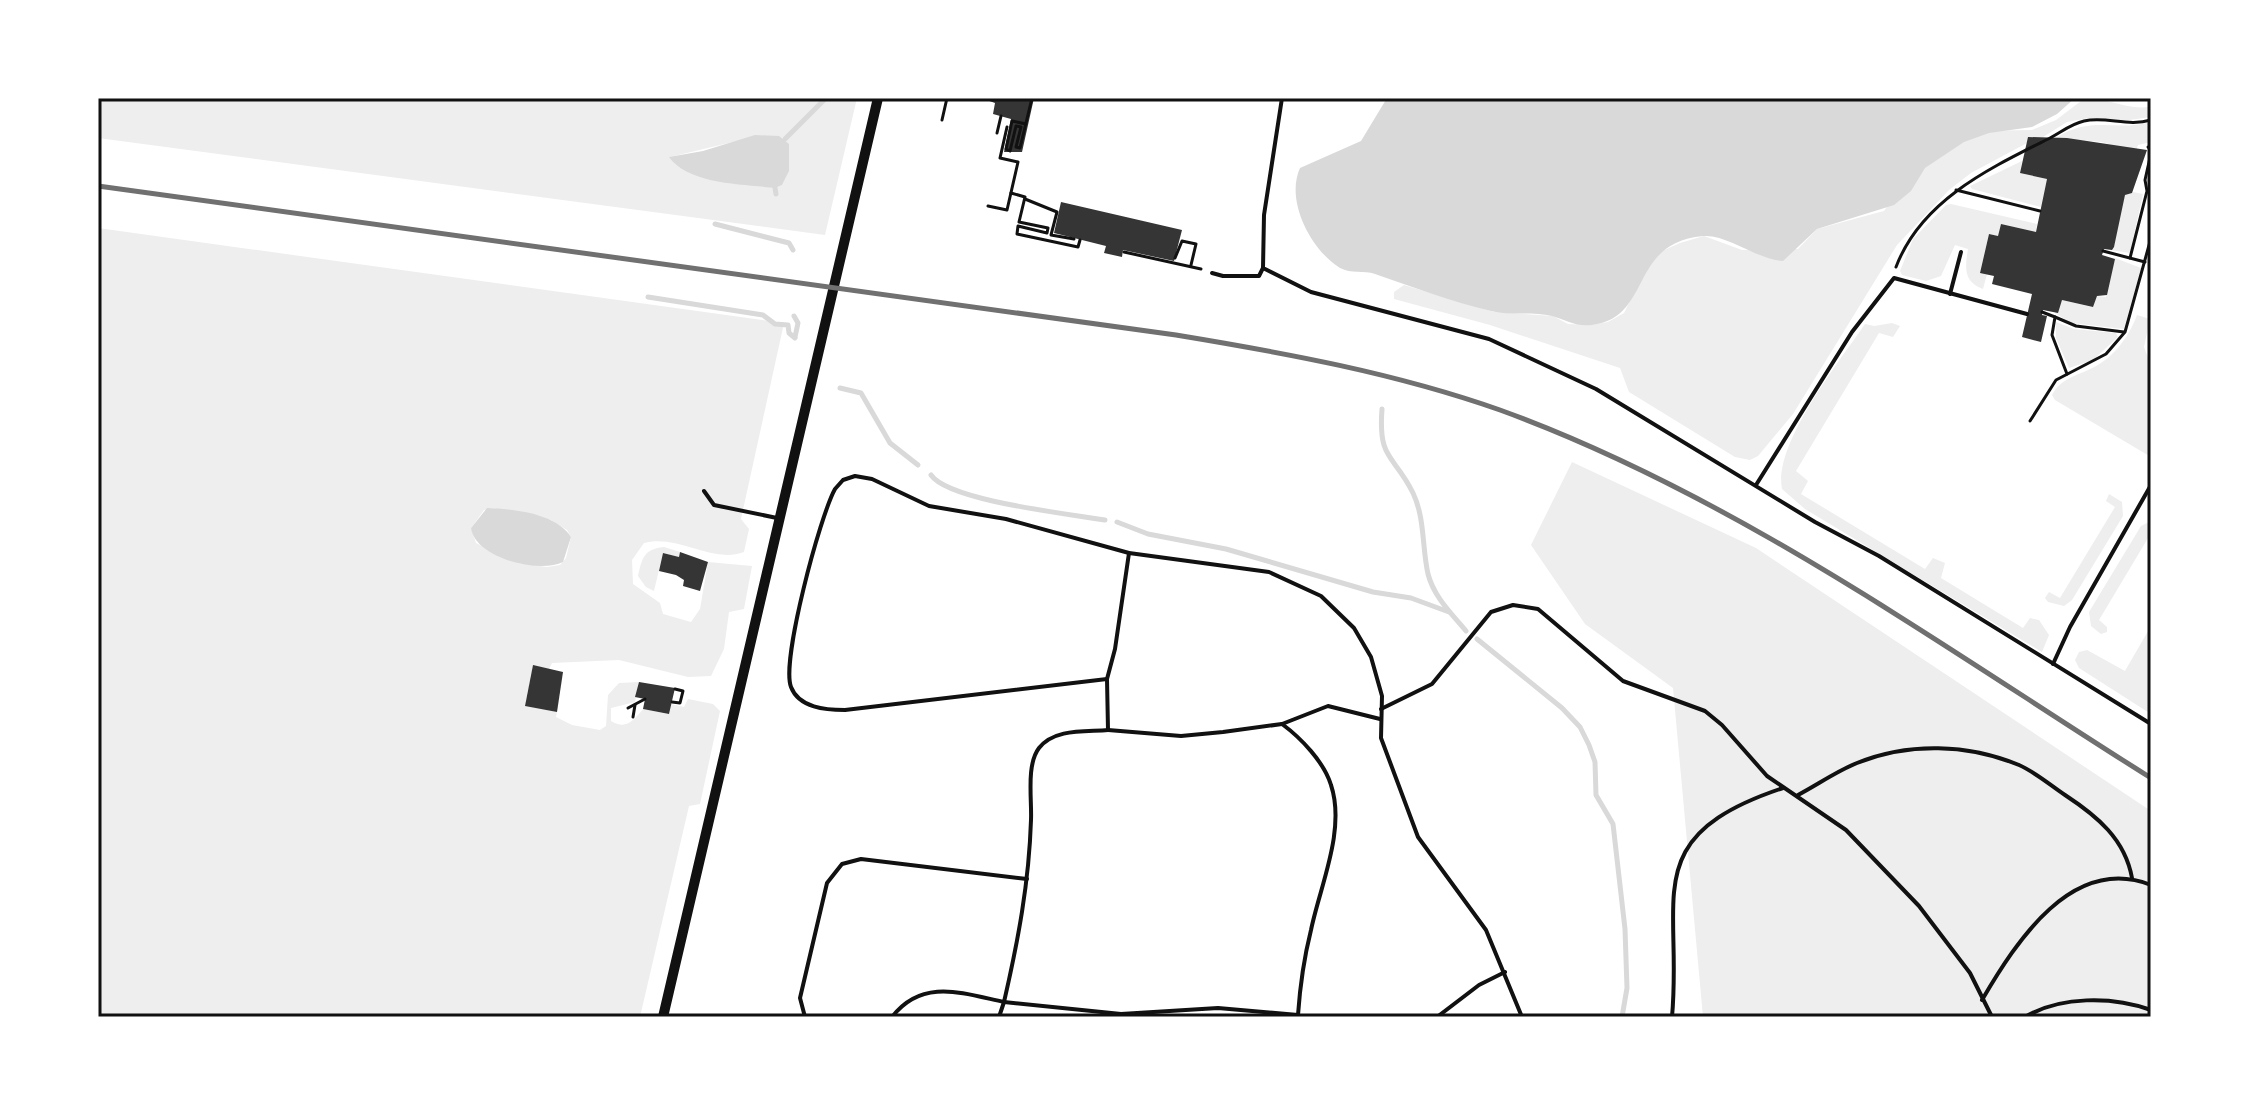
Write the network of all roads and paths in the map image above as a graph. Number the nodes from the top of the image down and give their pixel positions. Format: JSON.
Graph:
{"nodes":[{"id":1,"x":878,"y":98,"type":"edge"},
{"id":2,"x":947,"y":98,"type":"edge"},
{"id":3,"x":1032,"y":98,"type":"edge"},
{"id":4,"x":1282,"y":98,"type":"edge"},
{"id":5,"x":1001,"y":116,"type":"dead end"},
{"id":6,"x":942,"y":120,"type":"dead end"},
{"id":7,"x":2151,"y":120,"type":"edge"},
{"id":8,"x":1026,"y":124,"type":"junction"},
{"id":9,"x":999,"y":125,"type":"junction"},
{"id":10,"x":1009,"y":128,"type":"junction"},
{"id":11,"x":997,"y":133,"type":"dead end"},
{"id":12,"x":2150,"y":150,"type":"edge"},
{"id":13,"x":2149,"y":174,"type":"edge"},
{"id":14,"x":1956,"y":190,"type":"junction"},
{"id":15,"x":1011,"y":193,"type":"junction"},
{"id":16,"x":1025,"y":199,"type":"junction"},
{"id":17,"x":988,"y":206,"type":"dead end"},
{"id":18,"x":2040,"y":211,"type":"dead end"},
{"id":19,"x":2151,"y":238,"type":"edge"},
{"id":20,"x":1074,"y":239,"type":"dead end"},
{"id":21,"x":1080,"y":240,"type":"dead end"},
{"id":22,"x":2150,"y":246,"type":"edge"},
{"id":23,"x":2103,"y":251,"type":"dead end"},
{"id":24,"x":1124,"y":252,"type":"dead end"},
{"id":25,"x":1961,"y":252,"type":"dead end"},
{"id":26,"x":1175,"y":258,"type":"dead end"},
{"id":27,"x":2130,"y":258,"type":"junction"},
{"id":28,"x":2145,"y":262,"type":"junction"},
{"id":29,"x":1263,"y":268,"type":"junction"},
{"id":30,"x":1212,"y":273,"type":"dead end"},
{"id":31,"x":1894,"y":278,"type":"junction"},
{"id":32,"x":1950,"y":294,"type":"junction"},
{"id":33,"x":2042,"y":312,"type":"dead end"},
{"id":34,"x":2027,"y":314,"type":"dead end"},
{"id":35,"x":2055,"y":317,"type":"junction"},
{"id":36,"x":2125,"y":332,"type":"junction"},
{"id":37,"x":2067,"y":374,"type":"junction"},
{"id":38,"x":2030,"y":421,"type":"dead end"},
{"id":39,"x":1756,"y":485,"type":"junction"},
{"id":40,"x":2151,"y":485,"type":"edge"},
{"id":41,"x":704,"y":491,"type":"dead end"},
{"id":42,"x":777,"y":518,"type":"junction"},
{"id":43,"x":1129,"y":553,"type":"junction"},
{"id":44,"x":2053,"y":664,"type":"junction"},
{"id":45,"x":1107,"y":679,"type":"junction"},
{"id":46,"x":684,"y":684,"type":"dead end"},
{"id":47,"x":675,"y":689,"type":"dead end"},
{"id":48,"x":683,"y":691,"type":"junction"},
{"id":49,"x":645,"y":699,"type":"dead end"},
{"id":50,"x":672,"y":702,"type":"dead end"},
{"id":51,"x":635,"y":705,"type":"junction"},
{"id":52,"x":628,"y":708,"type":"dead end"},
{"id":53,"x":1381,"y":709,"type":"junction"},
{"id":54,"x":633,"y":717,"type":"dead end"},
{"id":55,"x":1380,"y":719,"type":"junction"},
{"id":56,"x":1282,"y":724,"type":"junction"},
{"id":57,"x":2151,"y":724,"type":"edge"},
{"id":58,"x":1108,"y":730,"type":"junction"},
{"id":59,"x":1783,"y":788,"type":"junction"},
{"id":60,"x":1798,"y":795,"type":"junction"},
{"id":61,"x":2132,"y":878,"type":"junction"},
{"id":62,"x":1027,"y":879,"type":"junction"},
{"id":63,"x":2151,"y":885,"type":"edge"},
{"id":64,"x":1505,"y":972,"type":"junction"},
{"id":65,"x":1982,"y":1000,"type":"junction"},
{"id":66,"x":1004,"y":1002,"type":"junction"},
{"id":67,"x":2151,"y":1010,"type":"edge"},
{"id":68,"x":1299,"y":1016,"type":"edge"},
{"id":69,"x":663,"y":1017,"type":"edge"},
{"id":70,"x":805,"y":1017,"type":"edge"},
{"id":71,"x":892,"y":1017,"type":"edge"},
{"id":72,"x":999,"y":1017,"type":"edge"},
{"id":73,"x":1437,"y":1017,"type":"edge"},
{"id":74,"x":1522,"y":1017,"type":"edge"},
{"id":75,"x":1672,"y":1017,"type":"edge"},
{"id":76,"x":1992,"y":1017,"type":"edge"},
{"id":77,"x":2025,"y":1017,"type":"edge"}],
"edges":[{"from":1,"to":42,"type":"street"},
{"from":2,"to":6,"type":"path"},
{"from":3,"to":8,"type":"path"},
{"from":4,"to":29,"type":"lane"},
{"from":5,"to":9,"type":"path"},
{"from":7,"to":14,"type":"path"},
{"from":8,"to":10,"type":"path"},
{"from":8,"to":10,"type":"path"},
{"from":9,"to":10,"type":"path"},
{"from":9,"to":11,"type":"path"},
{"from":10,"to":15,"type":"path"},
{"from":12,"to":13,"type":"path"},
{"from":13,"to":27,"type":"path"},
{"from":14,"to":18,"type":"path"},
{"from":14,"to":31,"type":"path"},
{"from":15,"to":16,"type":"path"},
{"from":15,"to":17,"type":"path"},
{"from":16,"to":20,"type":"path"},
{"from":16,"to":21,"type":"path"},
{"from":19,"to":22,"type":"path"},
{"from":22,"to":28,"type":"path"},
{"from":23,"to":27,"type":"path"},
{"from":24,"to":26,"type":"path"},
{"from":25,"to":32,"type":"lane"},
{"from":27,"to":28,"type":"path"},
{"from":28,"to":36,"type":"path"},
{"from":29,"to":30,"type":"lane"},
{"from":29,"to":39,"type":"lane"},
{"from":31,"to":32,"type":"lane"},
{"from":31,"to":39,"type":"lane"},
{"from":32,"to":34,"type":"lane"},
{"from":33,"to":35,"type":"path"},
{"from":35,"to":36,"type":"path"},
{"from":35,"to":37,"type":"path"},
{"from":36,"to":37,"type":"path"},
{"from":37,"to":38,"type":"path"},
{"from":39,"to":44,"type":"lane"},
{"from":40,"to":44,"type":"lane"},
{"from":41,"to":42,"type":"lane"},
{"from":42,"to":69,"type":"street"},
{"from":43,"to":45,"type":"lane"},
{"from":43,"to":45,"type":"lane"},
{"from":43,"to":53,"type":"lane"},
{"from":44,"to":57,"type":"lane"},
{"from":45,"to":58,"type":"lane"},
{"from":46,"to":48,"type":"path"},
{"from":47,"to":48,"type":"path"},
{"from":48,"to":50,"type":"path"},
{"from":49,"to":51,"type":"path"},
{"from":51,"to":52,"type":"path"},
{"from":51,"to":54,"type":"path"},
{"from":53,"to":55,"type":"lane"},
{"from":53,"to":59,"type":"lane"},
{"from":55,"to":56,"type":"lane"},
{"from":55,"to":64,"type":"lane"},
{"from":56,"to":58,"type":"lane"},
{"from":56,"to":68,"type":"lane"},
{"from":58,"to":62,"type":"lane"},
{"from":59,"to":60,"type":"lane"},
{"from":59,"to":75,"type":"lane"},
{"from":60,"to":61,"type":"lane"},
{"from":60,"to":65,"type":"lane"},
{"from":61,"to":63,"type":"lane"},
{"from":61,"to":65,"type":"lane"},
{"from":62,"to":66,"type":"lane"},
{"from":62,"to":70,"type":"lane"},
{"from":64,"to":73,"type":"lane"},
{"from":64,"to":74,"type":"lane"},
{"from":65,"to":76,"type":"lane"},
{"from":66,"to":68,"type":"lane"},
{"from":66,"to":71,"type":"lane"},
{"from":66,"to":72,"type":"lane"},
{"from":67,"to":77,"type":"lane"}]}
